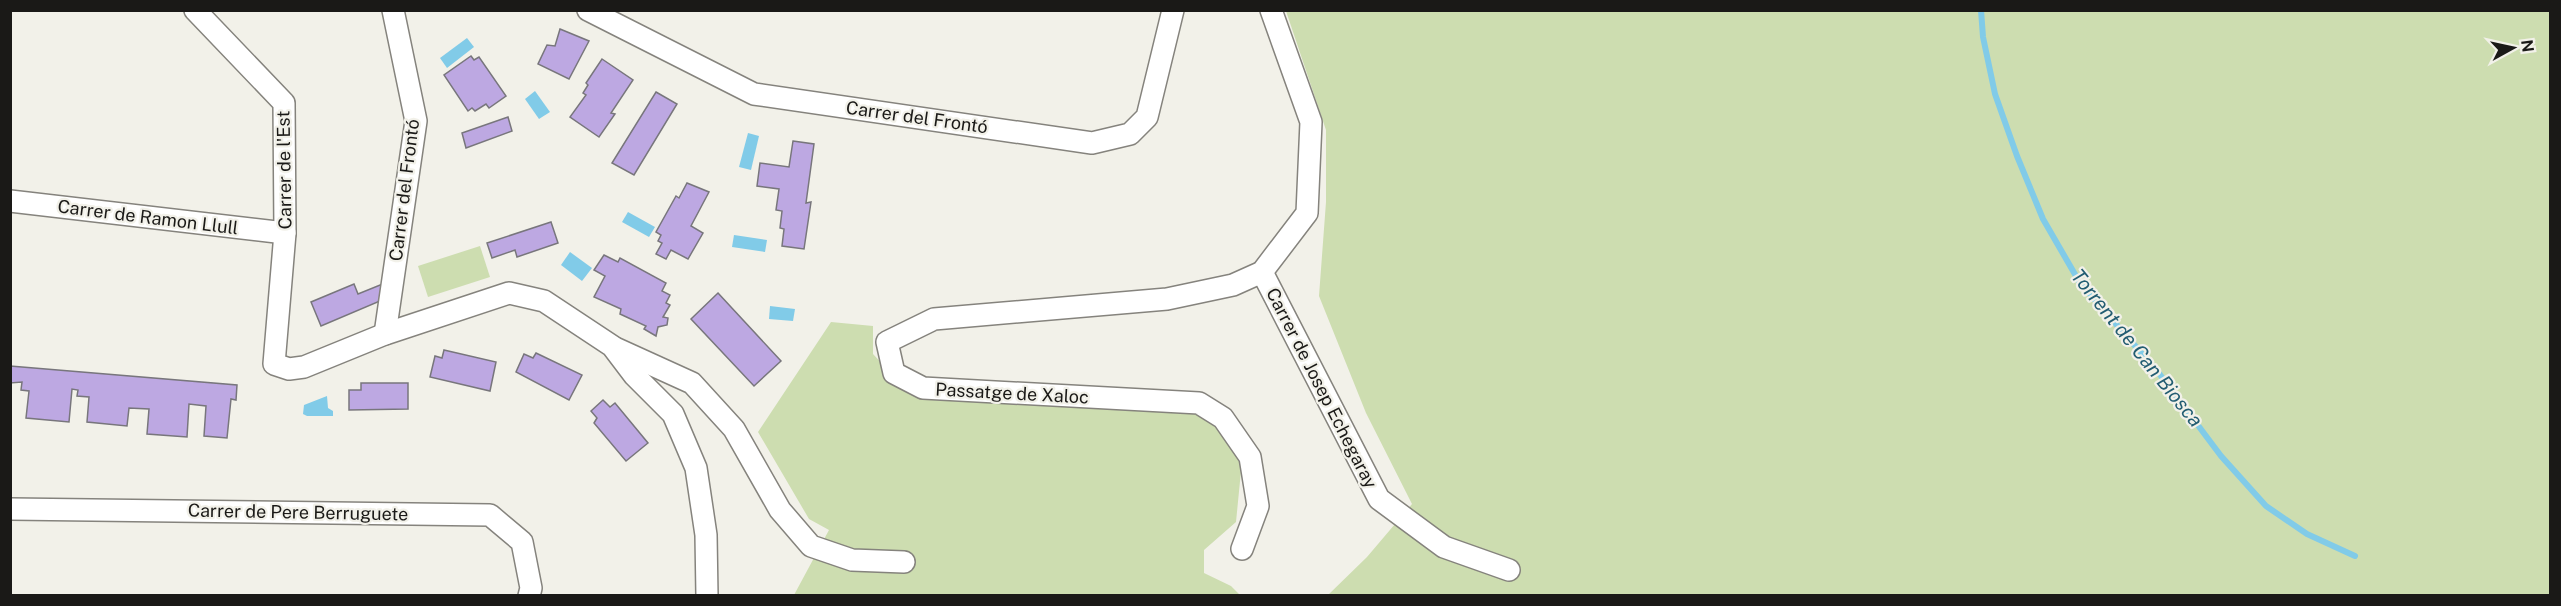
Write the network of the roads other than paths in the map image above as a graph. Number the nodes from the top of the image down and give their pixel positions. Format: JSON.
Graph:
{"nodes":[{"id":1,"x":195,"y":10,"type":"edge"},
{"id":2,"x":393,"y":10,"type":"edge"},
{"id":3,"x":588,"y":10,"type":"edge"},
{"id":4,"x":1173,"y":10,"type":"edge"},
{"id":5,"x":1270,"y":10,"type":"edge"},
{"id":6,"x":10,"y":201,"type":"edge"},
{"id":7,"x":285,"y":233,"type":"junction"},
{"id":8,"x":1262,"y":272,"type":"junction"},
{"id":9,"x":385,"y":334,"type":"junction"},
{"id":10,"x":612,"y":346,"type":"junction"},
{"id":11,"x":10,"y":509,"type":"edge"},
{"id":12,"x":1242,"y":549,"type":"dead end"},
{"id":13,"x":904,"y":562,"type":"dead end"},
{"id":14,"x":1509,"y":570,"type":"dead end"},
{"id":15,"x":529,"y":596,"type":"edge"},
{"id":16,"x":707,"y":596,"type":"edge"}],
"edges":[{"from":1,"to":7,"type":"street","name":"Carrer de l'Est"},
{"from":2,"to":9,"type":"street","name":"Carrer del Frontó"},
{"from":3,"to":4,"type":"street","name":"Carrer del Frontó"},
{"from":5,"to":8,"type":"street"},
{"from":6,"to":7,"type":"street","name":"Carrer de Ramon Llull"},
{"from":7,"to":9,"type":"street","name":"Carrer de l'Est"},
{"from":8,"to":12,"type":"street","name":"Passatge de Xaloc"},
{"from":8,"to":14,"type":"street","name":"Carrer de Josep Echegaray"},
{"from":9,"to":10,"type":"street"},
{"from":10,"to":13,"type":"street"},
{"from":10,"to":16,"type":"street"},
{"from":11,"to":15,"type":"street","name":"Carrer de Pere Berruguete"}]}
